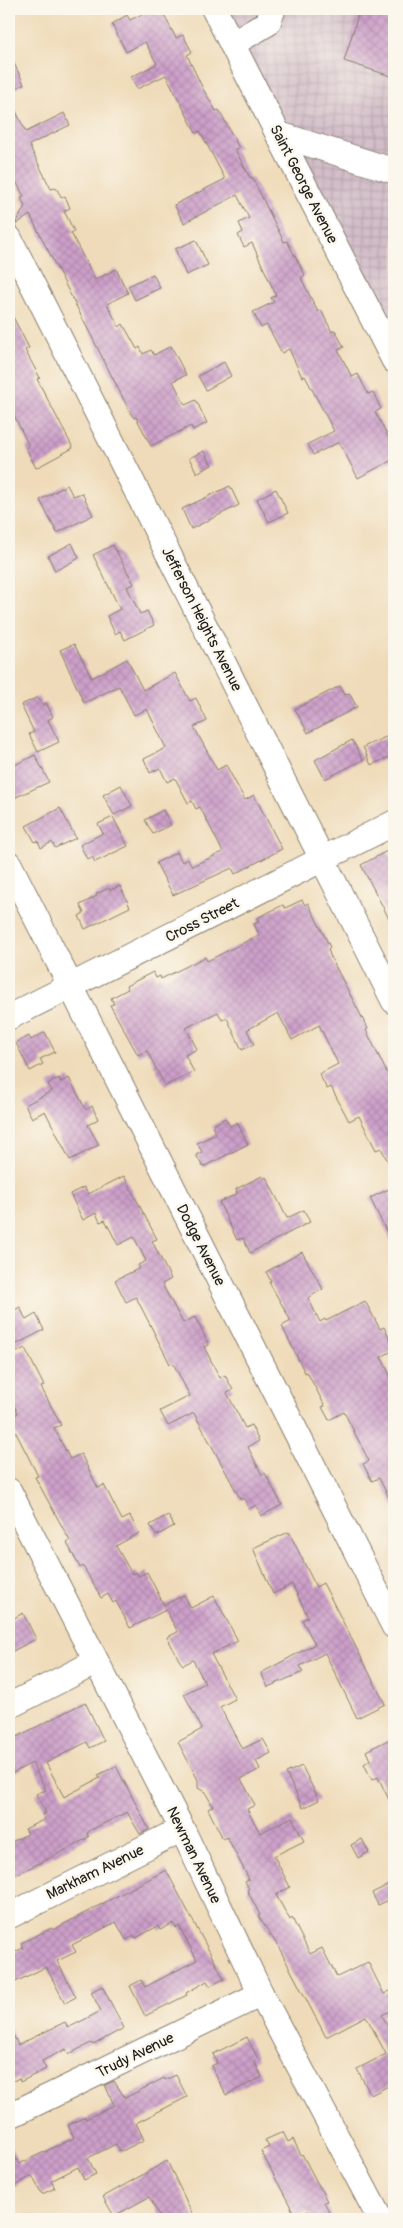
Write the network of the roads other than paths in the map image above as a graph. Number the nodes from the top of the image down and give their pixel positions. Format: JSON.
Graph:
{"nodes":[{"id":1,"x":214,"y":9,"type":"edge"},
{"id":2,"x":273,"y":9,"type":"edge"},
{"id":3,"x":232,"y":44,"type":"junction"},
{"id":4,"x":278,"y":134,"type":"junction"},
{"id":5,"x":394,"y":171,"type":"edge"},
{"id":6,"x":9,"y":238,"type":"edge"},
{"id":7,"x":394,"y":360,"type":"edge"},
{"id":8,"x":394,"y":823,"type":"edge"},
{"id":9,"x":323,"y":860,"type":"junction"},
{"id":10,"x":9,"y":864,"type":"edge"},
{"id":11,"x":69,"y":986,"type":"junction"},
{"id":12,"x":394,"y":1001,"type":"edge"},
{"id":13,"x":9,"y":1017,"type":"edge"},
{"id":14,"x":9,"y":1491,"type":"edge"},
{"id":15,"x":394,"y":1626,"type":"edge"},
{"id":16,"x":96,"y":1662,"type":"junction"},
{"id":17,"x":9,"y":1706,"type":"edge"},
{"id":18,"x":182,"y":1829,"type":"junction"},
{"id":19,"x":9,"y":1916,"type":"edge"},
{"id":20,"x":261,"y":1994,"type":"junction"},
{"id":21,"x":9,"y":2116,"type":"edge"},
{"id":22,"x":380,"y":2219,"type":"edge"}],
"edges":[{"from":1,"to":3,"type":"street","name":"Saint George Avenue"},
{"from":2,"to":3,"type":"street"},
{"from":3,"to":4,"type":"street","name":"Saint George Avenue"},
{"from":4,"to":5,"type":"street"},
{"from":4,"to":7,"type":"street","name":"Saint George Avenue"},
{"from":6,"to":9,"type":"street","name":"Jefferson Heights Avenue"},
{"from":8,"to":9,"type":"street","name":"Cross Street"},
{"from":9,"to":11,"type":"street","name":"Cross Street"},
{"from":9,"to":12,"type":"street","name":"Jefferson Heights Avenue"},
{"from":10,"to":11,"type":"street","name":"Dodge Avenue"},
{"from":11,"to":13,"type":"street","name":"Cross Street"},
{"from":11,"to":15,"type":"street","name":"Dodge Avenue"},
{"from":14,"to":16,"type":"street","name":"Newman Avenue"},
{"from":16,"to":17,"type":"street"},
{"from":16,"to":18,"type":"street","name":"Newman Avenue"},
{"from":18,"to":19,"type":"street","name":"Markham Avenue"},
{"from":18,"to":20,"type":"street","name":"Newman Avenue"},
{"from":20,"to":21,"type":"street","name":"Trudy Avenue"},
{"from":20,"to":22,"type":"street","name":"Newman Avenue"}]}
